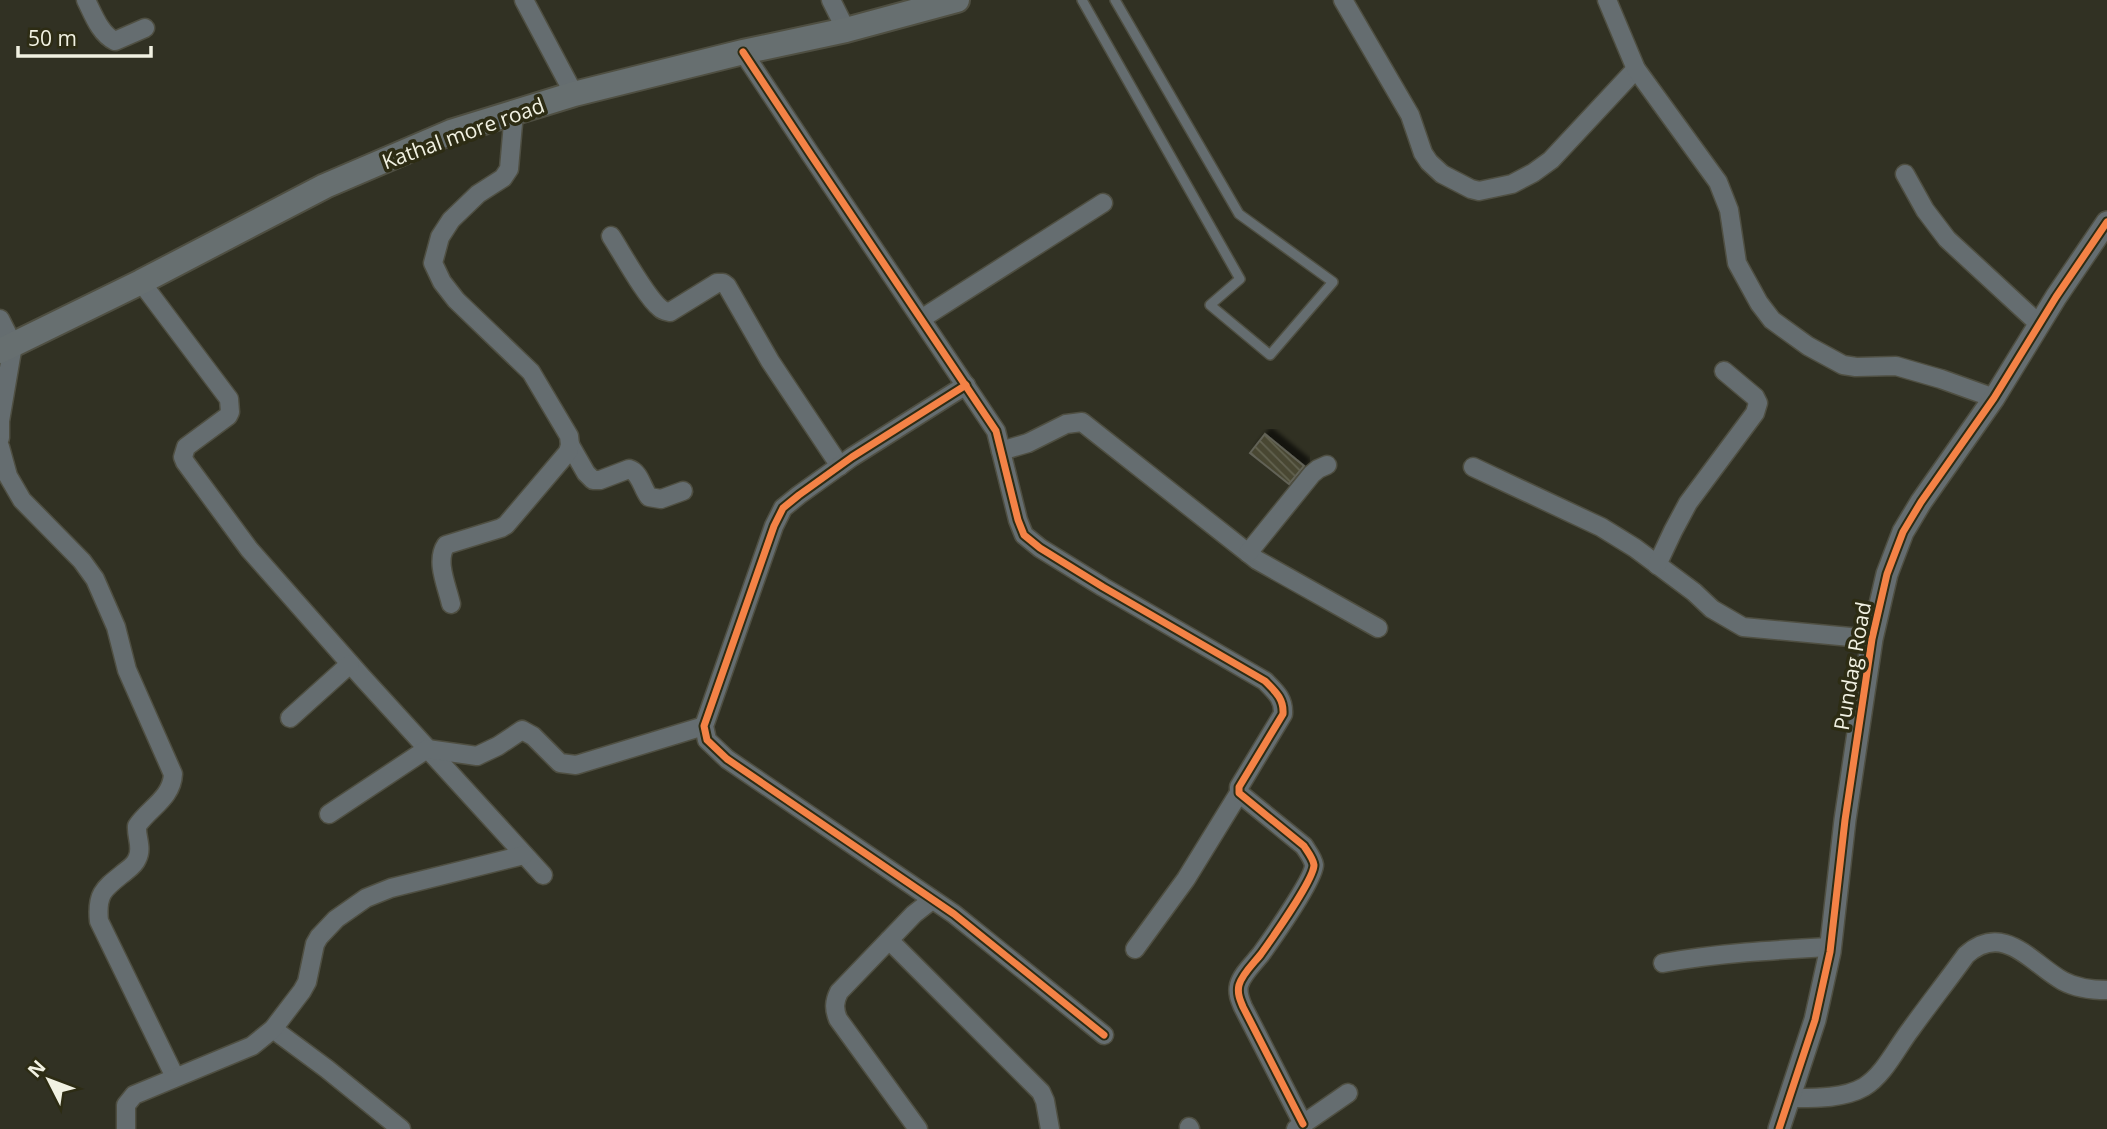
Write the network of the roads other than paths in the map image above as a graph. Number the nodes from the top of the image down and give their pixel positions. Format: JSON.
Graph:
{"nodes":[{"id":1,"x":86,"y":0,"type":"edge"},
{"id":2,"x":524,"y":0,"type":"edge"},
{"id":3,"x":831,"y":0,"type":"edge"},
{"id":4,"x":957,"y":0,"type":"edge"},
{"id":5,"x":1082,"y":0,"type":"edge"},
{"id":6,"x":1115,"y":0,"type":"edge"},
{"id":7,"x":1343,"y":0,"type":"edge"},
{"id":8,"x":1607,"y":0,"type":"edge"},
{"id":9,"x":145,"y":28,"type":"dead end"},
{"id":10,"x":846,"y":30,"type":"junction"},
{"id":11,"x":743,"y":52,"type":"junction"},
{"id":12,"x":1636,"y":69,"type":"junction"},
{"id":13,"x":574,"y":94,"type":"junction"},
{"id":14,"x":514,"y":112,"type":"junction"},
{"id":15,"x":1905,"y":174,"type":"dead end"},
{"id":16,"x":1104,"y":203,"type":"dead end"},
{"id":17,"x":2107,"y":222,"type":"edge"},
{"id":18,"x":611,"y":236,"type":"dead end"},
{"id":19,"x":141,"y":282,"type":"junction"},
{"id":20,"x":0,"y":318,"type":"edge"},
{"id":21,"x":921,"y":318,"type":"junction"},
{"id":22,"x":2039,"y":324,"type":"junction"},
{"id":23,"x":6,"y":348,"type":"edge"},
{"id":24,"x":1724,"y":371,"type":"dead end"},
{"id":25,"x":967,"y":385,"type":"junction"},
{"id":26,"x":1994,"y":398,"type":"junction"},
{"id":27,"x":0,"y":438,"type":"edge"},
{"id":28,"x":570,"y":445,"type":"junction"},
{"id":29,"x":0,"y":447,"type":"edge"},
{"id":30,"x":1001,"y":451,"type":"junction"},
{"id":31,"x":1327,"y":465,"type":"dead end"},
{"id":32,"x":840,"y":466,"type":"junction"},
{"id":33,"x":1473,"y":467,"type":"dead end"},
{"id":34,"x":683,"y":491,"type":"dead end"},
{"id":35,"x":1248,"y":553,"type":"junction"},
{"id":36,"x":1657,"y":565,"type":"junction"},
{"id":37,"x":451,"y":604,"type":"dead end"},
{"id":38,"x":1378,"y":628,"type":"dead end"},
{"id":39,"x":1872,"y":639,"type":"junction"},
{"id":40,"x":350,"y":664,"type":"junction"},
{"id":41,"x":290,"y":719,"type":"dead end"},
{"id":42,"x":704,"y":726,"type":"junction"},
{"id":43,"x":427,"y":749,"type":"junction"},
{"id":44,"x":1239,"y":793,"type":"junction"},
{"id":45,"x":328,"y":814,"type":"dead end"},
{"id":46,"x":524,"y":855,"type":"junction"},
{"id":47,"x":543,"y":875,"type":"dead end"},
{"id":48,"x":932,"y":900,"type":"junction"},
{"id":49,"x":890,"y":940,"type":"junction"},
{"id":50,"x":1830,"y":947,"type":"junction"},
{"id":51,"x":1135,"y":949,"type":"dead end"},
{"id":52,"x":1662,"y":963,"type":"dead end"},
{"id":53,"x":2107,"y":990,"type":"edge"},
{"id":54,"x":272,"y":1029,"type":"junction"},
{"id":55,"x":1104,"y":1035,"type":"dead end"},
{"id":56,"x":175,"y":1077,"type":"junction"},
{"id":57,"x":1348,"y":1093,"type":"dead end"},
{"id":58,"x":1790,"y":1098,"type":"junction"},
{"id":59,"x":1300,"y":1126,"type":"edge"},
{"id":60,"x":126,"y":1129,"type":"edge"},
{"id":61,"x":401,"y":1129,"type":"edge"},
{"id":62,"x":918,"y":1129,"type":"edge"},
{"id":63,"x":1050,"y":1129,"type":"edge"},
{"id":64,"x":1779,"y":1129,"type":"edge"}],
"edges":[{"from":1,"to":9,"type":"street"},
{"from":2,"to":13,"type":"street"},
{"from":3,"to":10,"type":"street"},
{"from":4,"to":10,"type":"main road","name":"Kathal more road"},
{"from":5,"to":6,"type":"lane"},
{"from":7,"to":12,"type":"street"},
{"from":8,"to":12,"type":"street"},
{"from":10,"to":11,"type":"main road","name":"Kathal more road"},
{"from":11,"to":13,"type":"main road","name":"Kathal more road"},
{"from":11,"to":21,"type":"street"},
{"from":12,"to":26,"type":"street"},
{"from":13,"to":14,"type":"main road","name":"Kathal more road"},
{"from":14,"to":19,"type":"main road","name":"Kathal more road"},
{"from":14,"to":28,"type":"street"},
{"from":15,"to":22,"type":"street"},
{"from":16,"to":21,"type":"street"},
{"from":17,"to":22,"type":"street","name":"Pundag Road"},
{"from":18,"to":32,"type":"street"},
{"from":19,"to":23,"type":"main road","name":"Kathal more road"},
{"from":19,"to":40,"type":"street"},
{"from":20,"to":23,"type":"street"},
{"from":21,"to":25,"type":"street"},
{"from":22,"to":26,"type":"street","name":"Pundag Road"},
{"from":23,"to":27,"type":"street"},
{"from":24,"to":36,"type":"street"},
{"from":25,"to":30,"type":"street"},
{"from":25,"to":32,"type":"street"},
{"from":26,"to":39,"type":"street","name":"Pundag Road"},
{"from":28,"to":34,"type":"street"},
{"from":28,"to":37,"type":"street"},
{"from":29,"to":56,"type":"street"},
{"from":30,"to":35,"type":"street"},
{"from":30,"to":44,"type":"street"},
{"from":31,"to":35,"type":"street"},
{"from":32,"to":42,"type":"street"},
{"from":33,"to":36,"type":"street"},
{"from":35,"to":38,"type":"street"},
{"from":36,"to":39,"type":"street"},
{"from":39,"to":50,"type":"street","name":"Pundag Road"},
{"from":40,"to":41,"type":"street"},
{"from":40,"to":43,"type":"street"},
{"from":42,"to":43,"type":"street"},
{"from":42,"to":48,"type":"street"},
{"from":43,"to":45,"type":"street"},
{"from":43,"to":46,"type":"street"},
{"from":44,"to":51,"type":"street"},
{"from":44,"to":59,"type":"street"},
{"from":46,"to":47,"type":"street"},
{"from":46,"to":54,"type":"street"},
{"from":48,"to":49,"type":"street"},
{"from":48,"to":55,"type":"street"},
{"from":49,"to":62,"type":"street"},
{"from":49,"to":63,"type":"street"},
{"from":50,"to":52,"type":"street"},
{"from":50,"to":58,"type":"street","name":"Pundag Road"},
{"from":53,"to":58,"type":"street"},
{"from":54,"to":56,"type":"street"},
{"from":54,"to":61,"type":"street"},
{"from":56,"to":60,"type":"street"},
{"from":57,"to":59,"type":"street"},
{"from":58,"to":64,"type":"street","name":"Pundag Road"}]}
